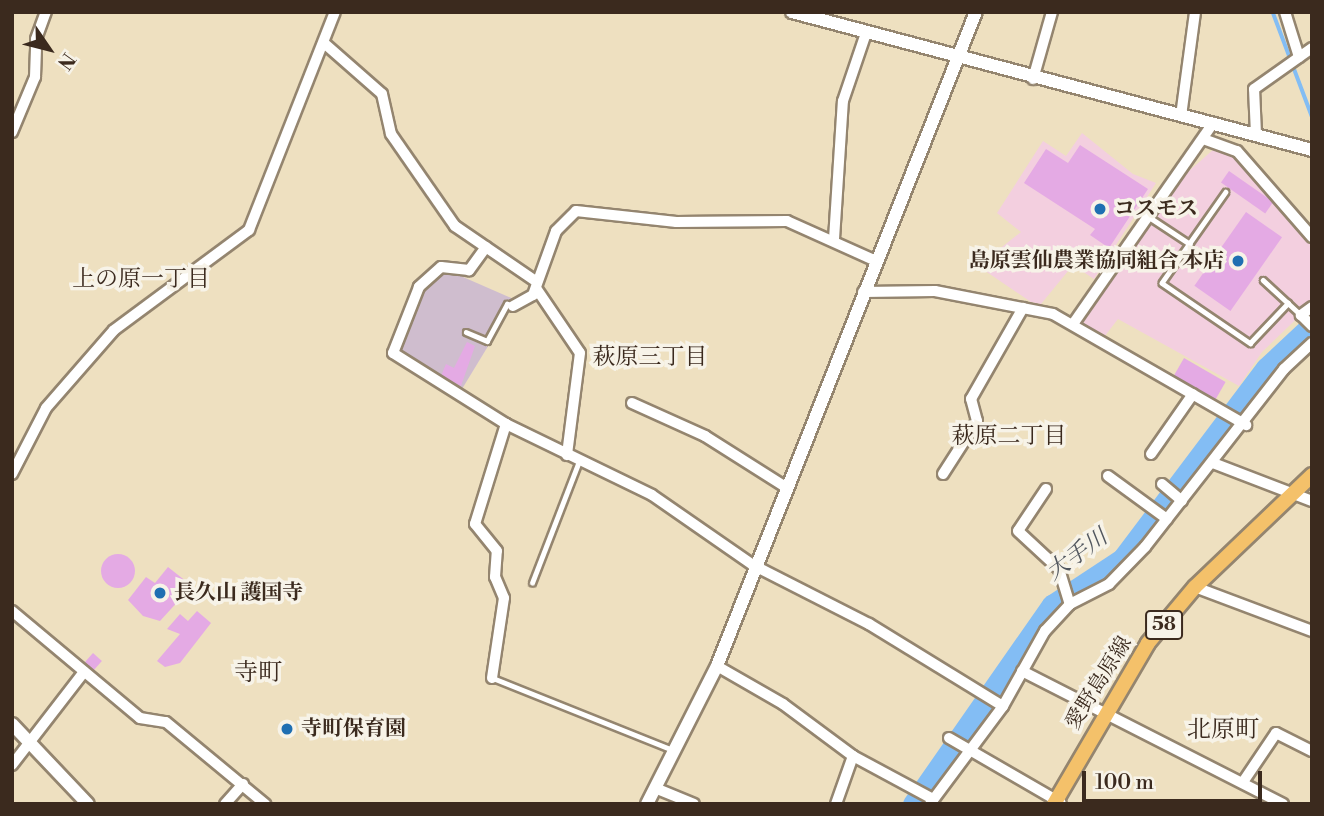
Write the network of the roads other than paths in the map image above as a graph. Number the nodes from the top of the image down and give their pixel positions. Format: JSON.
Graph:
{"nodes":[{"id":1,"x":46,"y":12,"type":"edge"},
{"id":2,"x":335,"y":12,"type":"edge"},
{"id":3,"x":976,"y":12,"type":"edge"},
{"id":4,"x":1052,"y":12,"type":"edge"},
{"id":5,"x":1195,"y":12,"type":"edge"},
{"id":6,"x":1285,"y":12,"type":"edge"},
{"id":7,"x":798,"y":13,"type":"edge"},
{"id":8,"x":866,"y":33,"type":"junction"},
{"id":9,"x":324,"y":43,"type":"junction"},
{"id":10,"x":1312,"y":48,"type":"edge"},
{"id":11,"x":1297,"y":59,"type":"junction"},
{"id":12,"x":961,"y":60,"type":"junction"},
{"id":13,"x":1033,"y":79,"type":"junction"},
{"id":14,"x":1181,"y":116,"type":"junction"},
{"id":15,"x":1213,"y":123,"type":"junction"},
{"id":16,"x":12,"y":132,"type":"edge"},
{"id":17,"x":1256,"y":134,"type":"junction"},
{"id":18,"x":1206,"y":140,"type":"junction"},
{"id":19,"x":1312,"y":150,"type":"edge"},
{"id":20,"x":1226,"y":192,"type":"dead end"},
{"id":21,"x":1146,"y":214,"type":"junction"},
{"id":22,"x":1312,"y":237,"type":"edge"},
{"id":23,"x":834,"y":239,"type":"junction"},
{"id":24,"x":1190,"y":244,"type":"junction"},
{"id":25,"x":486,"y":247,"type":"junction"},
{"id":26,"x":876,"y":261,"type":"junction"},
{"id":27,"x":1263,"y":280,"type":"dead end"},
{"id":28,"x":536,"y":285,"type":"junction"},
{"id":29,"x":863,"y":292,"type":"junction"},
{"id":30,"x":1288,"y":303,"type":"junction"},
{"id":31,"x":513,"y":306,"type":"joint"},
{"id":32,"x":1312,"y":307,"type":"edge"},
{"id":33,"x":1023,"y":308,"type":"junction"},
{"id":34,"x":1306,"y":321,"type":"edge"},
{"id":35,"x":1073,"y":324,"type":"junction"},
{"id":36,"x":466,"y":332,"type":"dead end"},
{"id":37,"x":1312,"y":343,"type":"edge"},
{"id":38,"x":1193,"y":394,"type":"junction"},
{"id":39,"x":632,"y":403,"type":"dead end"},
{"id":40,"x":1245,"y":423,"type":"junction"},
{"id":41,"x":506,"y":424,"type":"junction"},
{"id":42,"x":1151,"y":454,"type":"dead end"},
{"id":43,"x":566,"y":455,"type":"junction"},
{"id":44,"x":579,"y":461,"type":"junction"},
{"id":45,"x":1213,"y":463,"type":"junction"},
{"id":46,"x":12,"y":474,"type":"edge"},
{"id":47,"x":943,"y":474,"type":"dead end"},
{"id":48,"x":1312,"y":475,"type":"edge"},
{"id":49,"x":1108,"y":476,"type":"dead end"},
{"id":50,"x":1163,"y":485,"type":"dead end"},
{"id":51,"x":784,"y":486,"type":"junction"},
{"id":52,"x":1046,"y":489,"type":"dead end"},
{"id":53,"x":1292,"y":494,"type":"junction"},
{"id":54,"x":1180,"y":499,"type":"junction"},
{"id":55,"x":1312,"y":501,"type":"edge"},
{"id":56,"x":1164,"y":518,"type":"junction"},
{"id":57,"x":753,"y":565,"type":"junction"},
{"id":58,"x":532,"y":583,"type":"dead end"},
{"id":59,"x":1195,"y":587,"type":"junction"},
{"id":60,"x":1069,"y":602,"type":"junction"},
{"id":61,"x":12,"y":611,"type":"edge"},
{"id":62,"x":1312,"y":631,"type":"edge"},
{"id":63,"x":717,"y":666,"type":"junction"},
{"id":64,"x":1022,"y":671,"type":"junction"},
{"id":65,"x":84,"y":672,"type":"junction"},
{"id":66,"x":492,"y":678,"type":"joint"},
{"id":67,"x":1002,"y":705,"type":"junction"},
{"id":68,"x":1105,"y":709,"type":"junction"},
{"id":69,"x":12,"y":724,"type":"edge"},
{"id":70,"x":950,"y":739,"type":"dead end"},
{"id":71,"x":30,"y":743,"type":"junction"},
{"id":72,"x":676,"y":751,"type":"junction"},
{"id":73,"x":965,"y":751,"type":"junction"},
{"id":74,"x":1312,"y":751,"type":"edge"},
{"id":75,"x":853,"y":756,"type":"junction"},
{"id":76,"x":12,"y":765,"type":"edge"},
{"id":77,"x":1243,"y":782,"type":"junction"},
{"id":78,"x":243,"y":784,"type":"junction"},
{"id":79,"x":655,"y":788,"type":"junction"},
{"id":80,"x":931,"y":800,"type":"edge"},
{"id":81,"x":1057,"y":803,"type":"edge"},
{"id":82,"x":88,"y":804,"type":"edge"},
{"id":83,"x":225,"y":804,"type":"edge"},
{"id":84,"x":265,"y":804,"type":"edge"},
{"id":85,"x":647,"y":804,"type":"edge"},
{"id":86,"x":694,"y":804,"type":"edge"},
{"id":87,"x":836,"y":804,"type":"edge"},
{"id":88,"x":1283,"y":804,"type":"edge"}],
"edges":[{"from":1,"to":16,"type":"street"},
{"from":2,"to":9,"type":"street"},
{"from":3,"to":12,"type":"street"},
{"from":4,"to":13,"type":"street"},
{"from":5,"to":14,"type":"street"},
{"from":6,"to":11,"type":"street"},
{"from":7,"to":8,"type":"street"},
{"from":8,"to":12,"type":"street"},
{"from":8,"to":23,"type":"street"},
{"from":9,"to":25,"type":"street"},
{"from":9,"to":46,"type":"street"},
{"from":10,"to":11,"type":"street"},
{"from":11,"to":17,"type":"street"},
{"from":12,"to":13,"type":"street"},
{"from":12,"to":26,"type":"street"},
{"from":13,"to":14,"type":"street"},
{"from":14,"to":15,"type":"street"},
{"from":15,"to":17,"type":"street"},
{"from":15,"to":18,"type":"street"},
{"from":17,"to":19,"type":"street"},
{"from":18,"to":21,"type":"street"},
{"from":18,"to":22,"type":"street"},
{"from":20,"to":24,"type":"lane"},
{"from":21,"to":24,"type":"lane"},
{"from":21,"to":35,"type":"street"},
{"from":23,"to":26,"type":"street"},
{"from":23,"to":28,"type":"street"},
{"from":24,"to":30,"type":"lane"},
{"from":25,"to":28,"type":"street"},
{"from":25,"to":41,"type":"street"},
{"from":26,"to":29,"type":"street"},
{"from":27,"to":30,"type":"lane"},
{"from":28,"to":31,"type":"street"},
{"from":28,"to":43,"type":"street"},
{"from":29,"to":33,"type":"street"},
{"from":29,"to":51,"type":"street"},
{"from":30,"to":34,"type":"lane"},
{"from":31,"to":36,"type":"lane"},
{"from":32,"to":34,"type":"street"},
{"from":33,"to":35,"type":"street"},
{"from":33,"to":47,"type":"street"},
{"from":35,"to":38,"type":"street"},
{"from":37,"to":40,"type":"street"},
{"from":38,"to":40,"type":"street"},
{"from":38,"to":42,"type":"street"},
{"from":39,"to":51,"type":"street"},
{"from":40,"to":45,"type":"street"},
{"from":41,"to":43,"type":"street"},
{"from":41,"to":66,"type":"street"},
{"from":43,"to":44,"type":"street"},
{"from":44,"to":57,"type":"street"},
{"from":44,"to":58,"type":"lane"},
{"from":45,"to":53,"type":"street"},
{"from":45,"to":54,"type":"street"},
{"from":48,"to":53,"type":"main road","name":"愛野島原線","number":"58"},
{"from":49,"to":56,"type":"street"},
{"from":50,"to":54,"type":"street"},
{"from":51,"to":57,"type":"street"},
{"from":52,"to":60,"type":"street"},
{"from":53,"to":55,"type":"street"},
{"from":53,"to":59,"type":"main road","name":"愛野島原線","number":"58"},
{"from":54,"to":56,"type":"street"},
{"from":56,"to":60,"type":"street"},
{"from":57,"to":63,"type":"street"},
{"from":57,"to":67,"type":"street"},
{"from":59,"to":62,"type":"street"},
{"from":59,"to":68,"type":"main road","name":"愛野島原線","number":"58"},
{"from":60,"to":64,"type":"street"},
{"from":61,"to":65,"type":"street"},
{"from":63,"to":72,"type":"street"},
{"from":63,"to":75,"type":"street"},
{"from":64,"to":67,"type":"street"},
{"from":64,"to":68,"type":"street"},
{"from":65,"to":71,"type":"street"},
{"from":65,"to":78,"type":"street"},
{"from":66,"to":72,"type":"lane"},
{"from":67,"to":73,"type":"street"},
{"from":68,"to":77,"type":"street"},
{"from":68,"to":81,"type":"main road","name":"愛野島原線","number":"58"},
{"from":69,"to":71,"type":"street"},
{"from":70,"to":73,"type":"street"},
{"from":71,"to":76,"type":"street"},
{"from":71,"to":82,"type":"street"},
{"from":72,"to":79,"type":"street"},
{"from":73,"to":80,"type":"street"},
{"from":73,"to":81,"type":"street"},
{"from":74,"to":77,"type":"street"},
{"from":75,"to":80,"type":"street"},
{"from":75,"to":87,"type":"street"},
{"from":77,"to":88,"type":"street"},
{"from":78,"to":83,"type":"street"},
{"from":78,"to":84,"type":"street"},
{"from":79,"to":85,"type":"street"},
{"from":79,"to":86,"type":"street"}]}
